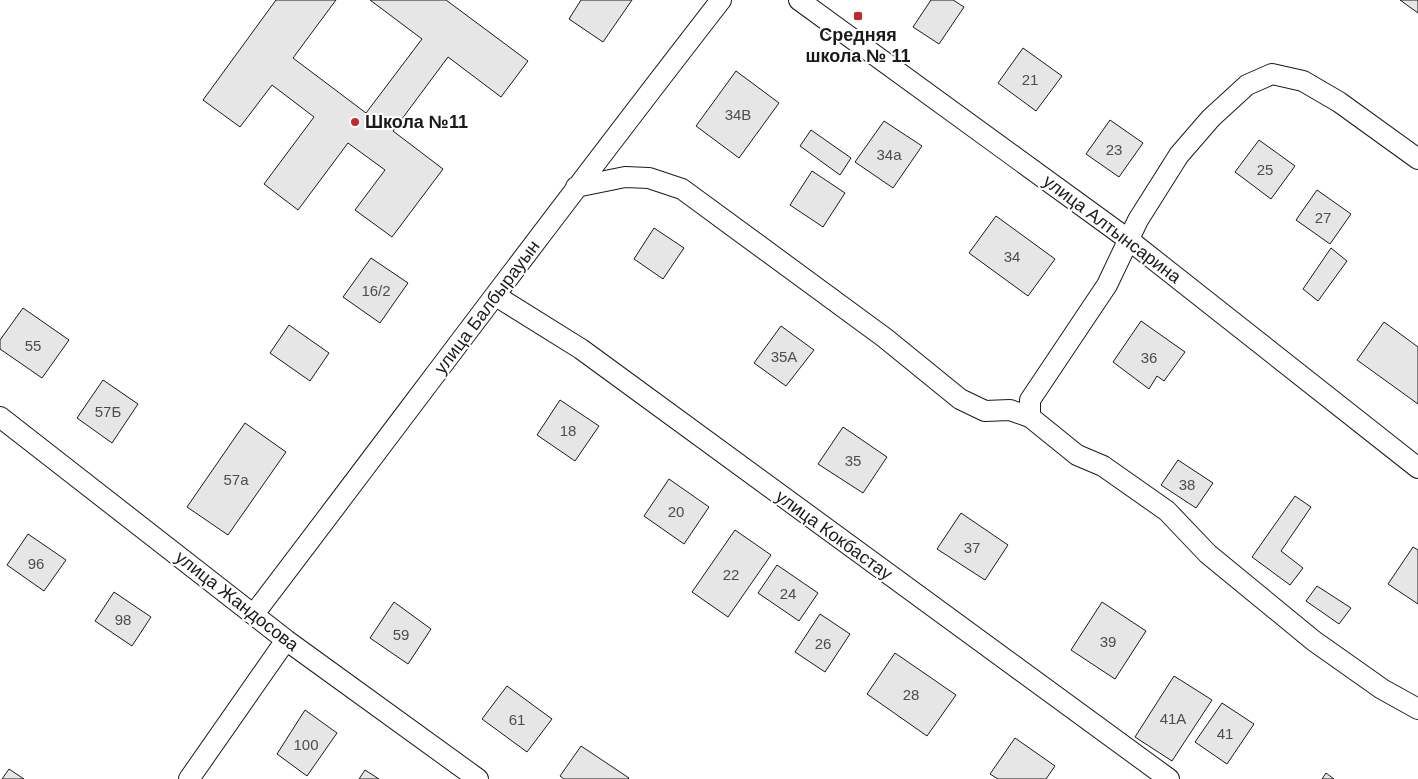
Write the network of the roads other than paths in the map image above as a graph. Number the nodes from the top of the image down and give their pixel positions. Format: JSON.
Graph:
{"nodes":[{"id":1,"x":721,"y":0,"type":"edge"},
{"id":2,"x":799,"y":0,"type":"edge"},
{"id":3,"x":1418,"y":160,"type":"edge"},
{"id":4,"x":576,"y":187,"type":"junction"},
{"id":5,"x":1129,"y":240,"type":"junction"},
{"id":6,"x":496,"y":296,"type":"junction"},
{"id":7,"x":0,"y":416,"type":"edge"},
{"id":8,"x":1030,"y":417,"type":"junction"},
{"id":9,"x":1418,"y":468,"type":"edge"},
{"id":10,"x":254,"y":614,"type":"junction"},
{"id":11,"x":286,"y":640,"type":"junction"},
{"id":12,"x":1418,"y":709,"type":"edge"},
{"id":13,"x":189,"y":779,"type":"edge"},
{"id":14,"x":478,"y":779,"type":"edge"},
{"id":15,"x":1169,"y":779,"type":"edge"}],
"edges":[{"from":1,"to":4,"type":"street","name":"улица Балбырауын"},
{"from":2,"to":5,"type":"street","name":"улица Алтынсарина"},
{"from":3,"to":5,"type":"street"},
{"from":4,"to":6,"type":"street","name":"улица Балбырауын"},
{"from":4,"to":8,"type":"street"},
{"from":5,"to":8,"type":"street"},
{"from":5,"to":9,"type":"street","name":"улица Алтынсарина"},
{"from":6,"to":10,"type":"street","name":"улица Балбырауын"},
{"from":6,"to":15,"type":"street","name":"улица Кокбастау"},
{"from":7,"to":10,"type":"street","name":"улица Жандосова"},
{"from":8,"to":12,"type":"street"},
{"from":10,"to":11,"type":"street","name":"улица Жандосова"},
{"from":11,"to":13,"type":"street"},
{"from":11,"to":14,"type":"street","name":"улица Жандосова"}]}
